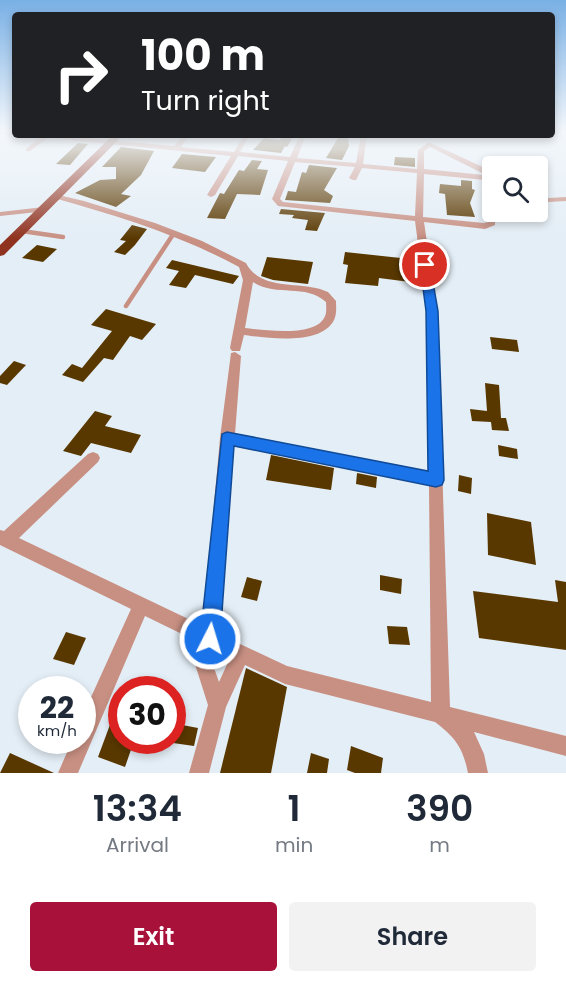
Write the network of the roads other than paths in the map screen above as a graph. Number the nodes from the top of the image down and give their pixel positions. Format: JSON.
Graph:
{"nodes":[{"id":1,"x":85,"y":167,"type":"edge"},
{"id":2,"x":227,"y":167,"type":"edge"},
{"id":3,"x":290,"y":167,"type":"edge"},
{"id":4,"x":358,"y":167,"type":"edge"},
{"id":5,"x":370,"y":167,"type":"edge"},
{"id":6,"x":421,"y":167,"type":"edge"},
{"id":7,"x":421,"y":172,"type":"junction"},
{"id":8,"x":482,"y":176,"type":"edge"},
{"id":9,"x":353,"y":178,"type":"dead end"},
{"id":10,"x":211,"y":195,"type":"dead end"},
{"id":11,"x":57,"y":196,"type":"junction"},
{"id":12,"x":566,"y":199,"type":"edge"},
{"id":13,"x":548,"y":200,"type":"edge"},
{"id":14,"x":44,"y":209,"type":"junction"},
{"id":15,"x":0,"y":214,"type":"edge"},
{"id":16,"x":418,"y":220,"type":"junction"},
{"id":17,"x":492,"y":222,"type":"edge"},
{"id":18,"x":22,"y":231,"type":"junction"},
{"id":19,"x":174,"y":233,"type":"junction"},
{"id":20,"x":63,"y":237,"type":"dead end"},
{"id":21,"x":0,"y":252,"type":"edge"},
{"id":22,"x":247,"y":272,"type":"junction"},
{"id":23,"x":126,"y":306,"type":"dead end"},
{"id":24,"x":239,"y":331,"type":"junction"},
{"id":25,"x":227,"y":438,"type":"junction"},
{"id":26,"x":93,"y":458,"type":"dead end"},
{"id":27,"x":436,"y":480,"type":"junction"},
{"id":28,"x":3,"y":538,"type":"edge"},
{"id":29,"x":141,"y":606,"type":"junction"},
{"id":30,"x":193,"y":631,"type":"junction"},
{"id":31,"x":210,"y":639,"type":"junction"},
{"id":32,"x":242,"y":655,"type":"junction"},
{"id":33,"x":217,"y":705,"type":"junction"},
{"id":34,"x":96,"y":708,"type":"edge"},
{"id":35,"x":441,"y":716,"type":"junction"},
{"id":36,"x":566,"y":746,"type":"edge"},
{"id":37,"x":474,"y":751,"type":"junction"},
{"id":38,"x":76,"y":754,"type":"edge"},
{"id":39,"x":68,"y":773,"type":"edge"},
{"id":40,"x":199,"y":773,"type":"edge"},
{"id":41,"x":478,"y":773,"type":"edge"},
{"id":42,"x":488,"y":773,"type":"edge"}],
"edges":[{"from":1,"to":11,"type":"highway"},
{"from":2,"to":10,"type":"street"},
{"from":3,"to":16,"type":"street"},
{"from":4,"to":9,"type":"street"},
{"from":5,"to":7,"type":"street"},
{"from":6,"to":7,"type":"street"},
{"from":7,"to":8,"type":"street"},
{"from":7,"to":16,"type":"street"},
{"from":11,"to":14,"type":"highway"},
{"from":11,"to":19,"type":"street"},
{"from":12,"to":13,"type":"street"},
{"from":14,"to":15,"type":"street"},
{"from":14,"to":18,"type":"highway"},
{"from":16,"to":17,"type":"street"},
{"from":16,"to":27,"type":"street"},
{"from":18,"to":20,"type":"lane"},
{"from":18,"to":21,"type":"highway"},
{"from":19,"to":22,"type":"street"},
{"from":19,"to":23,"type":"lane"},
{"from":22,"to":24,"type":"street"},
{"from":22,"to":24,"type":"street"},
{"from":24,"to":25,"type":"street"},
{"from":25,"to":27,"type":"street"},
{"from":25,"to":31,"type":"street"},
{"from":26,"to":28,"type":"street"},
{"from":27,"to":35,"type":"street"},
{"from":28,"to":29,"type":"street"},
{"from":29,"to":30,"type":"street"},
{"from":29,"to":34,"type":"street"},
{"from":30,"to":31,"type":"street"},
{"from":30,"to":33,"type":"street"},
{"from":31,"to":32,"type":"street"},
{"from":32,"to":33,"type":"street"},
{"from":32,"to":35,"type":"street"},
{"from":33,"to":40,"type":"street"},
{"from":35,"to":36,"type":"street"},
{"from":35,"to":37,"type":"street"},
{"from":37,"to":41,"type":"street"},
{"from":37,"to":42,"type":"street"},
{"from":38,"to":39,"type":"street"}]}
